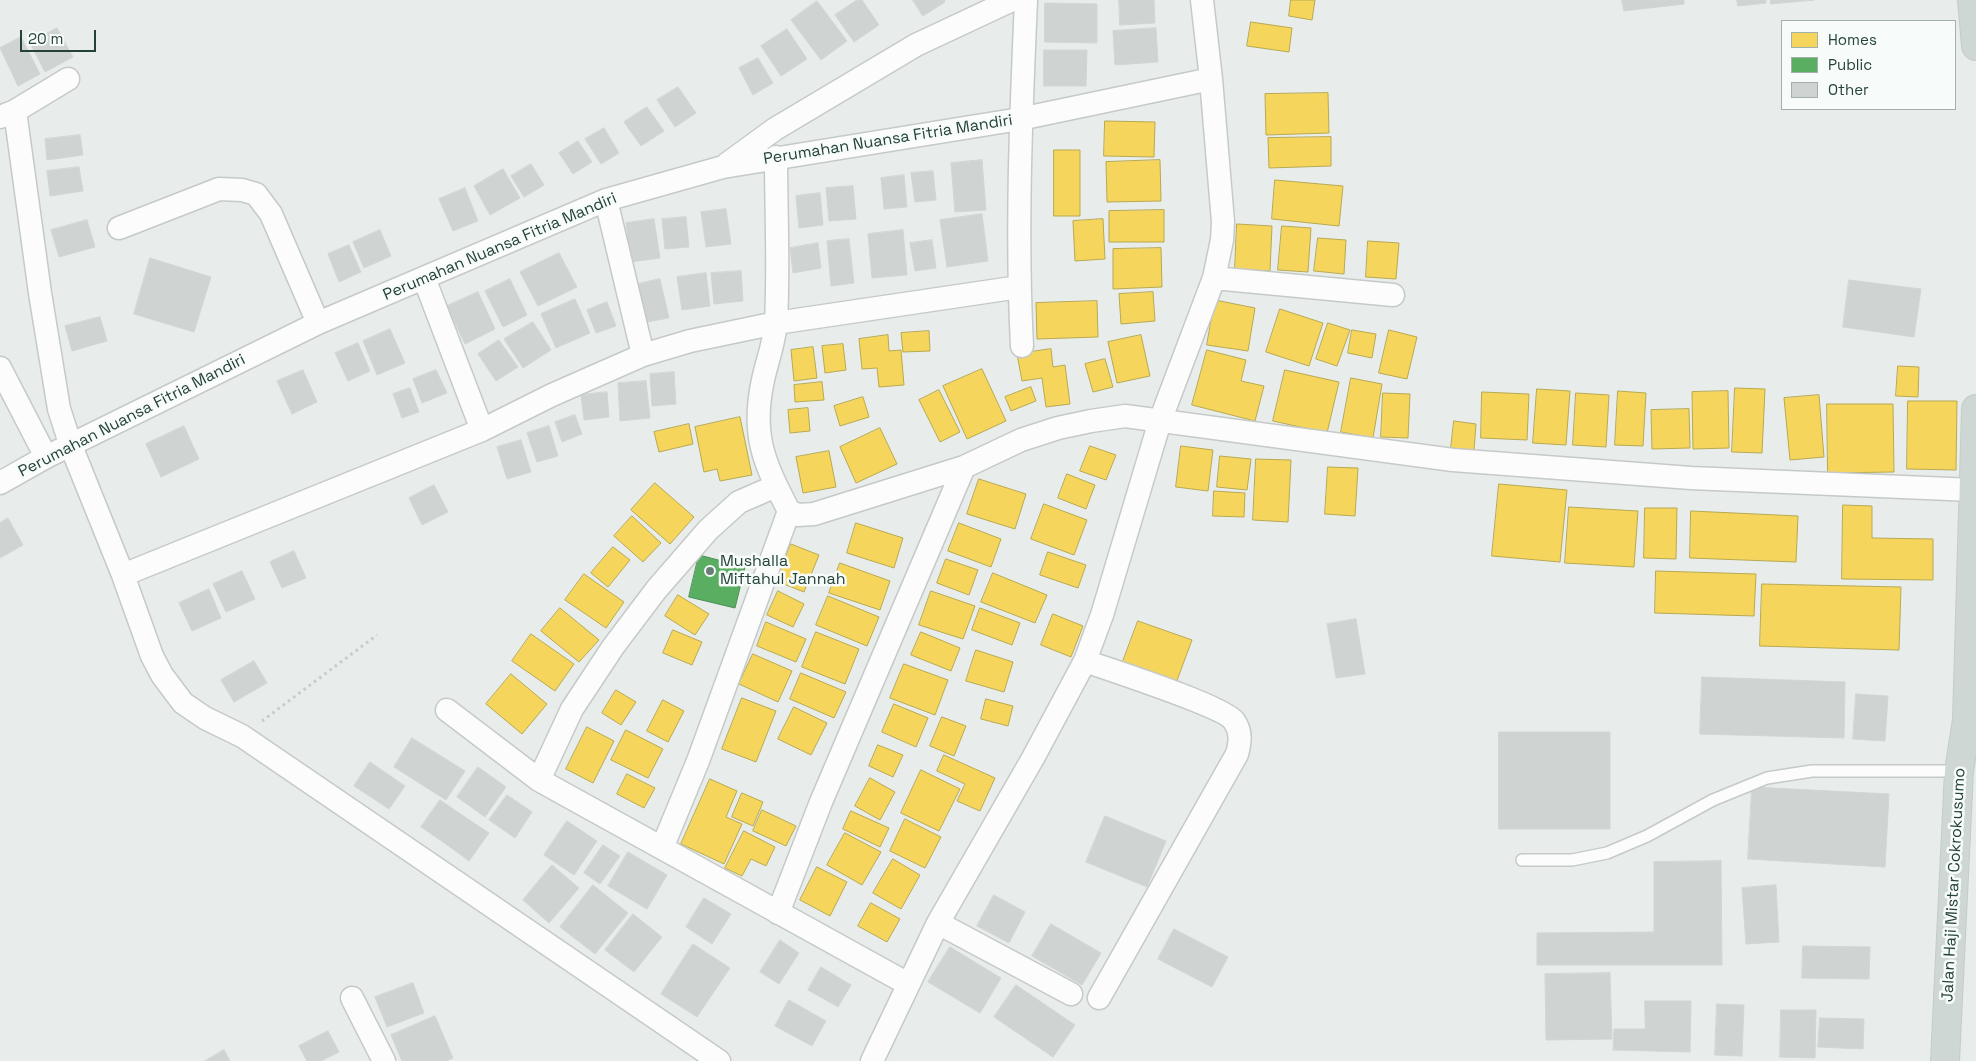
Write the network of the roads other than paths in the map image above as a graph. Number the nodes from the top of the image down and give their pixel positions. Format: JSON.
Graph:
{"nodes":[{"id":1,"x":1012,"y":0,"type":"edge"},
{"id":2,"x":1026,"y":0,"type":"edge"},
{"id":3,"x":1202,"y":0,"type":"edge"},
{"id":4,"x":1972,"y":0,"type":"edge"},
{"id":5,"x":1976,"y":46,"type":"edge"},
{"id":6,"x":68,"y":79,"type":"dead end"},
{"id":7,"x":1211,"y":79,"type":"junction"},
{"id":8,"x":8,"y":114,"type":"edge"},
{"id":9,"x":1020,"y":119,"type":"junction"},
{"id":10,"x":776,"y":158,"type":"junction"},
{"id":11,"x":723,"y":167,"type":"junction"},
{"id":12,"x":606,"y":200,"type":"junction"},
{"id":13,"x":119,"y":228,"type":"dead end"},
{"id":14,"x":424,"y":278,"type":"junction"},
{"id":15,"x":1214,"y":278,"type":"junction"},
{"id":16,"x":1019,"y":287,"type":"junction"},
{"id":17,"x":1394,"y":295,"type":"dead end"},
{"id":18,"x":318,"y":323,"type":"junction"},
{"id":19,"x":776,"y":323,"type":"junction"},
{"id":20,"x":1022,"y":346,"type":"dead end"},
{"id":21,"x":643,"y":355,"type":"junction"},
{"id":22,"x":0,"y":368,"type":"edge"},
{"id":23,"x":1976,"y":409,"type":"edge"},
{"id":24,"x":1160,"y":421,"type":"junction"},
{"id":25,"x":482,"y":430,"type":"junction"},
{"id":26,"x":71,"y":446,"type":"junction"},
{"id":27,"x":46,"y":457,"type":"junction"},
{"id":28,"x":964,"y":467,"type":"junction"},
{"id":29,"x":0,"y":483,"type":"edge"},
{"id":30,"x":776,"y":486,"type":"junction"},
{"id":31,"x":1973,"y":490,"type":"junction"},
{"id":32,"x":789,"y":511,"type":"junction"},
{"id":33,"x":1975,"y":563,"type":"edge"},
{"id":34,"x":123,"y":575,"type":"junction"},
{"id":35,"x":1085,"y":661,"type":"junction"},
{"id":36,"x":448,"y":710,"type":"dead end"},
{"id":37,"x":1972,"y":721,"type":"edge"},
{"id":38,"x":1959,"y":771,"type":"junction"},
{"id":39,"x":539,"y":780,"type":"junction"},
{"id":40,"x":662,"y":848,"type":"junction"},
{"id":41,"x":1522,"y":860,"type":"dead end"},
{"id":42,"x":778,"y":913,"type":"junction"},
{"id":43,"x":938,"y":923,"type":"junction"},
{"id":44,"x":908,"y":984,"type":"junction"},
{"id":45,"x":1071,"y":994,"type":"dead end"},
{"id":46,"x":352,"y":998,"type":"dead end"},
{"id":47,"x":1099,"y":998,"type":"dead end"},
{"id":48,"x":384,"y":1061,"type":"edge"},
{"id":49,"x":719,"y":1061,"type":"edge"},
{"id":50,"x":872,"y":1061,"type":"edge"},
{"id":51,"x":1945,"y":1061,"type":"edge"}],
"edges":[{"from":1,"to":11,"type":"street"},
{"from":2,"to":9,"type":"street"},
{"from":3,"to":7,"type":"street"},
{"from":4,"to":5,"type":"main road"},
{"from":6,"to":8,"type":"street"},
{"from":7,"to":9,"type":"street","name":"Perumahan Nuansa Fitria Mandiri"},
{"from":7,"to":15,"type":"street"},
{"from":8,"to":26,"type":"street"},
{"from":9,"to":10,"type":"street","name":"Perumahan Nuansa Fitria Mandiri"},
{"from":9,"to":16,"type":"street"},
{"from":10,"to":11,"type":"street","name":"Perumahan Nuansa Fitria Mandiri"},
{"from":10,"to":19,"type":"street"},
{"from":11,"to":12,"type":"street","name":"Perumahan Nuansa Fitria Mandiri"},
{"from":12,"to":14,"type":"street","name":"Perumahan Nuansa Fitria Mandiri"},
{"from":12,"to":21,"type":"street"},
{"from":13,"to":18,"type":"street"},
{"from":14,"to":18,"type":"street","name":"Perumahan Nuansa Fitria Mandiri"},
{"from":14,"to":25,"type":"street"},
{"from":15,"to":17,"type":"street"},
{"from":15,"to":24,"type":"street"},
{"from":16,"to":19,"type":"street"},
{"from":16,"to":20,"type":"street"},
{"from":18,"to":26,"type":"street","name":"Perumahan Nuansa Fitria Mandiri"},
{"from":19,"to":21,"type":"street"},
{"from":19,"to":30,"type":"street"},
{"from":21,"to":25,"type":"street"},
{"from":22,"to":27,"type":"street"},
{"from":23,"to":31,"type":"main road","name":"Jalan Haji Mistar Cokrokusumo"},
{"from":24,"to":28,"type":"street"},
{"from":24,"to":31,"type":"street"},
{"from":24,"to":35,"type":"street"},
{"from":25,"to":34,"type":"street"},
{"from":26,"to":27,"type":"street","name":"Perumahan Nuansa Fitria Mandiri"},
{"from":26,"to":34,"type":"street"},
{"from":27,"to":29,"type":"street","name":"Perumahan Nuansa Fitria Mandiri"},
{"from":28,"to":32,"type":"street"},
{"from":28,"to":42,"type":"street"},
{"from":30,"to":32,"type":"street"},
{"from":30,"to":39,"type":"street"},
{"from":31,"to":33,"type":"main road","name":"Jalan Haji Mistar Cokrokusumo"},
{"from":32,"to":40,"type":"street"},
{"from":33,"to":37,"type":"main road","name":"Jalan Haji Mistar Cokrokusumo"},
{"from":34,"to":49,"type":"street"},
{"from":35,"to":43,"type":"street"},
{"from":35,"to":47,"type":"street"},
{"from":36,"to":39,"type":"street"},
{"from":37,"to":38,"type":"main road","name":"Jalan Haji Mistar Cokrokusumo"},
{"from":38,"to":41,"type":"lane"},
{"from":38,"to":51,"type":"main road","name":"Jalan Haji Mistar Cokrokusumo"},
{"from":39,"to":40,"type":"street"},
{"from":40,"to":42,"type":"street"},
{"from":42,"to":44,"type":"street"},
{"from":43,"to":44,"type":"street"},
{"from":43,"to":45,"type":"street"},
{"from":44,"to":50,"type":"street"},
{"from":46,"to":48,"type":"street"}]}
